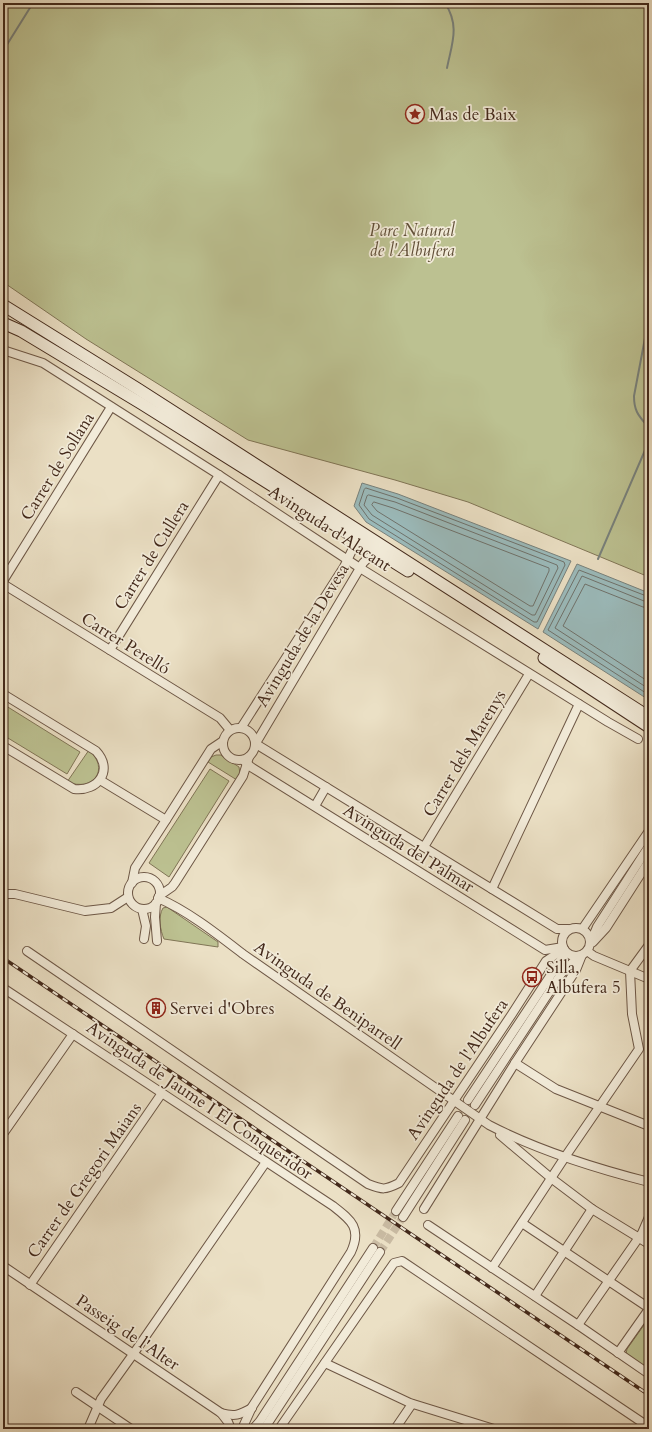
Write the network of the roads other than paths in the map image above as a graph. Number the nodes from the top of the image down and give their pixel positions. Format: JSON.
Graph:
{"nodes":[{"id":1,"x":3,"y":305,"type":"edge"},
{"id":2,"x":3,"y":323,"type":"edge"},
{"id":3,"x":3,"y":350,"type":"edge"},
{"id":4,"x":112,"y":407,"type":"junction"},
{"id":5,"x":219,"y":475,"type":"junction"},
{"id":6,"x":353,"y":537,"type":"junction"},
{"id":7,"x":384,"y":556,"type":"junction"},
{"id":8,"x":348,"y":560,"type":"junction"},
{"id":9,"x":360,"y":568,"type":"junction"},
{"id":10,"x":3,"y":583,"type":"edge"},
{"id":11,"x":110,"y":650,"type":"junction"},
{"id":12,"x":529,"y":674,"type":"junction"},
{"id":13,"x":3,"y":694,"type":"edge"},
{"id":14,"x":579,"y":704,"type":"junction"},
{"id":15,"x":649,"y":717,"type":"edge"},
{"id":16,"x":649,"y":727,"type":"edge"},
{"id":17,"x":241,"y":728,"type":"junction"},
{"id":18,"x":230,"y":730,"type":"junction"},
{"id":19,"x":638,"y":739,"type":"dead end"},
{"id":20,"x":223,"y":741,"type":"junction"},
{"id":21,"x":256,"y":743,"type":"junction"},
{"id":22,"x":3,"y":746,"type":"edge"},
{"id":23,"x":246,"y":760,"type":"junction"},
{"id":24,"x":100,"y":780,"type":"junction"},
{"id":25,"x":326,"y":787,"type":"junction"},
{"id":26,"x":314,"y":806,"type":"junction"},
{"id":27,"x":166,"y":820,"type":"junction"},
{"id":28,"x":649,"y":830,"type":"edge"},
{"id":29,"x":649,"y":846,"type":"edge"},
{"id":30,"x":424,"y":847,"type":"junction"},
{"id":31,"x":649,"y":861,"type":"edge"},
{"id":32,"x":132,"y":883,"type":"junction"},
{"id":33,"x":492,"y":889,"type":"junction"},
{"id":34,"x":3,"y":894,"type":"edge"},
{"id":35,"x":128,"y":897,"type":"junction"},
{"id":36,"x":158,"y":899,"type":"junction"},
{"id":37,"x":142,"y":909,"type":"junction"},
{"id":38,"x":583,"y":928,"type":"junction"},
{"id":39,"x":568,"y":930,"type":"junction"},
{"id":40,"x":144,"y":939,"type":"dead end"},
{"id":41,"x":157,"y":941,"type":"dead end"},
{"id":42,"x":649,"y":945,"type":"edge"},
{"id":43,"x":586,"y":949,"type":"junction"},
{"id":44,"x":564,"y":950,"type":"junction"},
{"id":45,"x":27,"y":951,"type":"dead end"},
{"id":46,"x":630,"y":971,"type":"junction"},
{"id":47,"x":649,"y":979,"type":"edge"},
{"id":48,"x":3,"y":988,"type":"edge"},
{"id":49,"x":73,"y":1034,"type":"junction"},
{"id":50,"x":515,"y":1062,"type":"junction"},
{"id":51,"x":162,"y":1093,"type":"junction"},
{"id":52,"x":454,"y":1101,"type":"junction"},
{"id":53,"x":599,"y":1107,"type":"junction"},
{"id":54,"x":480,"y":1118,"type":"junction"},
{"id":55,"x":489,"y":1125,"type":"junction"},
{"id":56,"x":649,"y":1126,"type":"edge"},
{"id":57,"x":3,"y":1134,"type":"edge"},
{"id":58,"x":565,"y":1157,"type":"junction"},
{"id":59,"x":266,"y":1162,"type":"junction"},
{"id":60,"x":551,"y":1178,"type":"junction"},
{"id":61,"x":649,"y":1182,"type":"edge"},
{"id":62,"x":368,"y":1184,"type":"joint"},
{"id":63,"x":424,"y":1209,"type":"dead end"},
{"id":64,"x":592,"y":1209,"type":"junction"},
{"id":65,"x":396,"y":1211,"type":"tunnel mouth"},
{"id":66,"x":403,"y":1216,"type":"tunnel mouth"},
{"id":67,"x":649,"y":1217,"type":"edge"},
{"id":68,"x":522,"y":1223,"type":"junction"},
{"id":69,"x":428,"y":1225,"type":"dead end"},
{"id":70,"x":639,"y":1238,"type":"junction"},
{"id":71,"x":649,"y":1244,"type":"edge"},
{"id":72,"x":563,"y":1252,"type":"junction"},
{"id":73,"x":3,"y":1266,"type":"edge"},
{"id":74,"x":492,"y":1268,"type":"junction"},
{"id":75,"x":609,"y":1281,"type":"junction"},
{"id":76,"x":30,"y":1285,"type":"junction"},
{"id":77,"x":535,"y":1296,"type":"junction"},
{"id":78,"x":649,"y":1309,"type":"edge"},
{"id":79,"x":578,"y":1325,"type":"junction"},
{"id":80,"x":134,"y":1353,"type":"junction"},
{"id":81,"x":618,"y":1353,"type":"junction"},
{"id":82,"x":325,"y":1363,"type":"junction"},
{"id":83,"x":649,"y":1374,"type":"edge"},
{"id":84,"x":76,"y":1392,"type":"dead end"},
{"id":85,"x":412,"y":1404,"type":"junction"},
{"id":86,"x":97,"y":1407,"type":"junction"},
{"id":87,"x":252,"y":1407,"type":"junction"},
{"id":88,"x":221,"y":1413,"type":"junction"},
{"id":89,"x":649,"y":1427,"type":"edge"},
{"id":90,"x":88,"y":1429,"type":"edge"},
{"id":91,"x":131,"y":1429,"type":"edge"},
{"id":92,"x":231,"y":1429,"type":"edge"},
{"id":93,"x":242,"y":1429,"type":"edge"},
{"id":94,"x":253,"y":1429,"type":"edge"},
{"id":95,"x":264,"y":1429,"type":"edge"},
{"id":96,"x":279,"y":1429,"type":"edge"},
{"id":97,"x":395,"y":1429,"type":"edge"},
{"id":98,"x":494,"y":1429,"type":"edge"}],
"edges":[{"from":1,"to":15,"type":"main road","name":"Avinguda d'Alacant"},
{"from":2,"to":6,"type":"main road","name":"Avinguda d'Alacant"},
{"from":3,"to":4,"type":"street","name":"Avinguda d'Alacant"},
{"from":4,"to":5,"type":"street","name":"Avinguda d'Alacant"},
{"from":4,"to":10,"type":"street","name":"Carrer de Sollana"},
{"from":5,"to":8,"type":"street","name":"Avinguda d'Alacant"},
{"from":5,"to":11,"type":"street","name":"Carrer de Cullera"},
{"from":6,"to":7,"type":"main road","name":"Avinguda d'Alacant"},
{"from":6,"to":8,"type":"street","name":"Avinguda de la Devesa"},
{"from":7,"to":9,"type":"street","name":"Avinguda de la Devesa"},
{"from":7,"to":16,"type":"main road","name":"Avinguda d'Alacant"},
{"from":8,"to":9,"type":"street","name":"Avinguda d'Alacant"},
{"from":8,"to":17,"type":"street","name":"Avinguda de la Devesa"},
{"from":9,"to":12,"type":"street","name":"Avinguda d'Alacant"},
{"from":9,"to":21,"type":"street","name":"Avinguda de la Devesa"},
{"from":10,"to":11,"type":"street","name":"Carrer Perelló"},
{"from":11,"to":18,"type":"street","name":"Carrer Perelló"},
{"from":12,"to":14,"type":"street","name":"Avinguda d'Alacant"},
{"from":12,"to":30,"type":"street","name":"Carrer dels Marenys"},
{"from":13,"to":24,"type":"street"},
{"from":14,"to":19,"type":"street","name":"Avinguda d'Alacant"},
{"from":14,"to":33,"type":"street"},
{"from":17,"to":18,"type":"street"},
{"from":17,"to":21,"type":"street"},
{"from":18,"to":20,"type":"street"},
{"from":20,"to":23,"type":"street"},
{"from":20,"to":27,"type":"street"},
{"from":21,"to":23,"type":"street"},
{"from":21,"to":25,"type":"street","name":"Avinguda del Palmar"},
{"from":22,"to":24,"type":"street"},
{"from":23,"to":26,"type":"street","name":"Avinguda del Palmar"},
{"from":23,"to":36,"type":"street"},
{"from":24,"to":27,"type":"street"},
{"from":25,"to":26,"type":"street"},
{"from":25,"to":30,"type":"street","name":"Avinguda del Palmar"},
{"from":26,"to":44,"type":"street","name":"Avinguda del Palmar"},
{"from":27,"to":32,"type":"street"},
{"from":28,"to":38,"type":"street"},
{"from":29,"to":43,"type":"street","name":"Avinguda de l'Albufera"},
{"from":30,"to":33,"type":"street","name":"Avinguda del Palmar"},
{"from":31,"to":43,"type":"street"},
{"from":32,"to":35,"type":"street"},
{"from":32,"to":36,"type":"street"},
{"from":33,"to":39,"type":"street","name":"Avinguda del Palmar"},
{"from":34,"to":35,"type":"street"},
{"from":35,"to":37,"type":"street"},
{"from":36,"to":37,"type":"street"},
{"from":36,"to":41,"type":"street"},
{"from":36,"to":52,"type":"street","name":"Avinguda de Beniparrell"},
{"from":37,"to":40,"type":"street"},
{"from":38,"to":39,"type":"street"},
{"from":38,"to":43,"type":"street"},
{"from":39,"to":44,"type":"street"},
{"from":42,"to":46,"type":"street"},
{"from":43,"to":44,"type":"street"},
{"from":43,"to":44,"type":"street","name":"Avinguda de l'Albufera"},
{"from":43,"to":46,"type":"street"},
{"from":43,"to":50,"type":"street","name":"Avinguda de l'Albufera"},
{"from":44,"to":52,"type":"street","name":"Avinguda de l'Albufera"},
{"from":45,"to":62,"type":"street","name":"Avinguda de Jaume I El Conqueridor"},
{"from":46,"to":47,"type":"street"},
{"from":46,"to":53,"type":"street"},
{"from":48,"to":49,"type":"street","name":"Avinguda de Jaume I El Conqueridor"},
{"from":49,"to":51,"type":"street","name":"Avinguda de Jaume I El Conqueridor"},
{"from":49,"to":57,"type":"street"},
{"from":50,"to":53,"type":"street"},
{"from":50,"to":54,"type":"street","name":"Avinguda de l'Albufera"},
{"from":51,"to":59,"type":"street","name":"Avinguda de Jaume I El Conqueridor"},
{"from":51,"to":76,"type":"street","name":"Carrer de Gregori Maians"},
{"from":52,"to":54,"type":"street","name":"Avinguda de Beniparrell"},
{"from":52,"to":62,"type":"street","name":"Avinguda de l'Albufera"},
{"from":53,"to":56,"type":"street"},
{"from":53,"to":58,"type":"street"},
{"from":54,"to":55,"type":"street","name":"Avinguda de Beniparrell"},
{"from":54,"to":63,"type":"street","name":"Avinguda de l'Albufera"},
{"from":55,"to":58,"type":"street"},
{"from":55,"to":60,"type":"street"},
{"from":58,"to":60,"type":"street"},
{"from":58,"to":61,"type":"street"},
{"from":59,"to":80,"type":"street"},
{"from":59,"to":87,"type":"street","name":"Avinguda de Jaume I El Conqueridor"},
{"from":60,"to":64,"type":"street"},
{"from":60,"to":68,"type":"street"},
{"from":64,"to":70,"type":"street"},
{"from":64,"to":72,"type":"street"},
{"from":65,"to":66,"type":"street","name":"Avinguda de l'Albufera"},
{"from":67,"to":70,"type":"street"},
{"from":68,"to":72,"type":"street"},
{"from":68,"to":74,"type":"street"},
{"from":69,"to":74,"type":"street"},
{"from":70,"to":71,"type":"street"},
{"from":70,"to":75,"type":"street"},
{"from":72,"to":75,"type":"street"},
{"from":72,"to":77,"type":"street"},
{"from":73,"to":76,"type":"street","name":"Passeig de l'Alter"},
{"from":74,"to":77,"type":"street"},
{"from":75,"to":78,"type":"street"},
{"from":75,"to":79,"type":"street"},
{"from":76,"to":80,"type":"street","name":"Passeig de l'Alter"},
{"from":77,"to":79,"type":"street"},
{"from":78,"to":81,"type":"street"},
{"from":79,"to":81,"type":"street"},
{"from":80,"to":86,"type":"street"},
{"from":80,"to":88,"type":"street","name":"Passeig de l'Alter"},
{"from":81,"to":83,"type":"street"},
{"from":82,"to":85,"type":"street"},
{"from":82,"to":89,"type":"street"},
{"from":82,"to":96,"type":"street"},
{"from":84,"to":86,"type":"street"},
{"from":85,"to":97,"type":"street"},
{"from":85,"to":98,"type":"street"},
{"from":86,"to":90,"type":"street"},
{"from":86,"to":91,"type":"street"},
{"from":87,"to":88,"type":"street"},
{"from":87,"to":93,"type":"street"},
{"from":88,"to":92,"type":"street","name":"Passeig de l'Alter"},
{"from":94,"to":95,"type":"street"}]}
